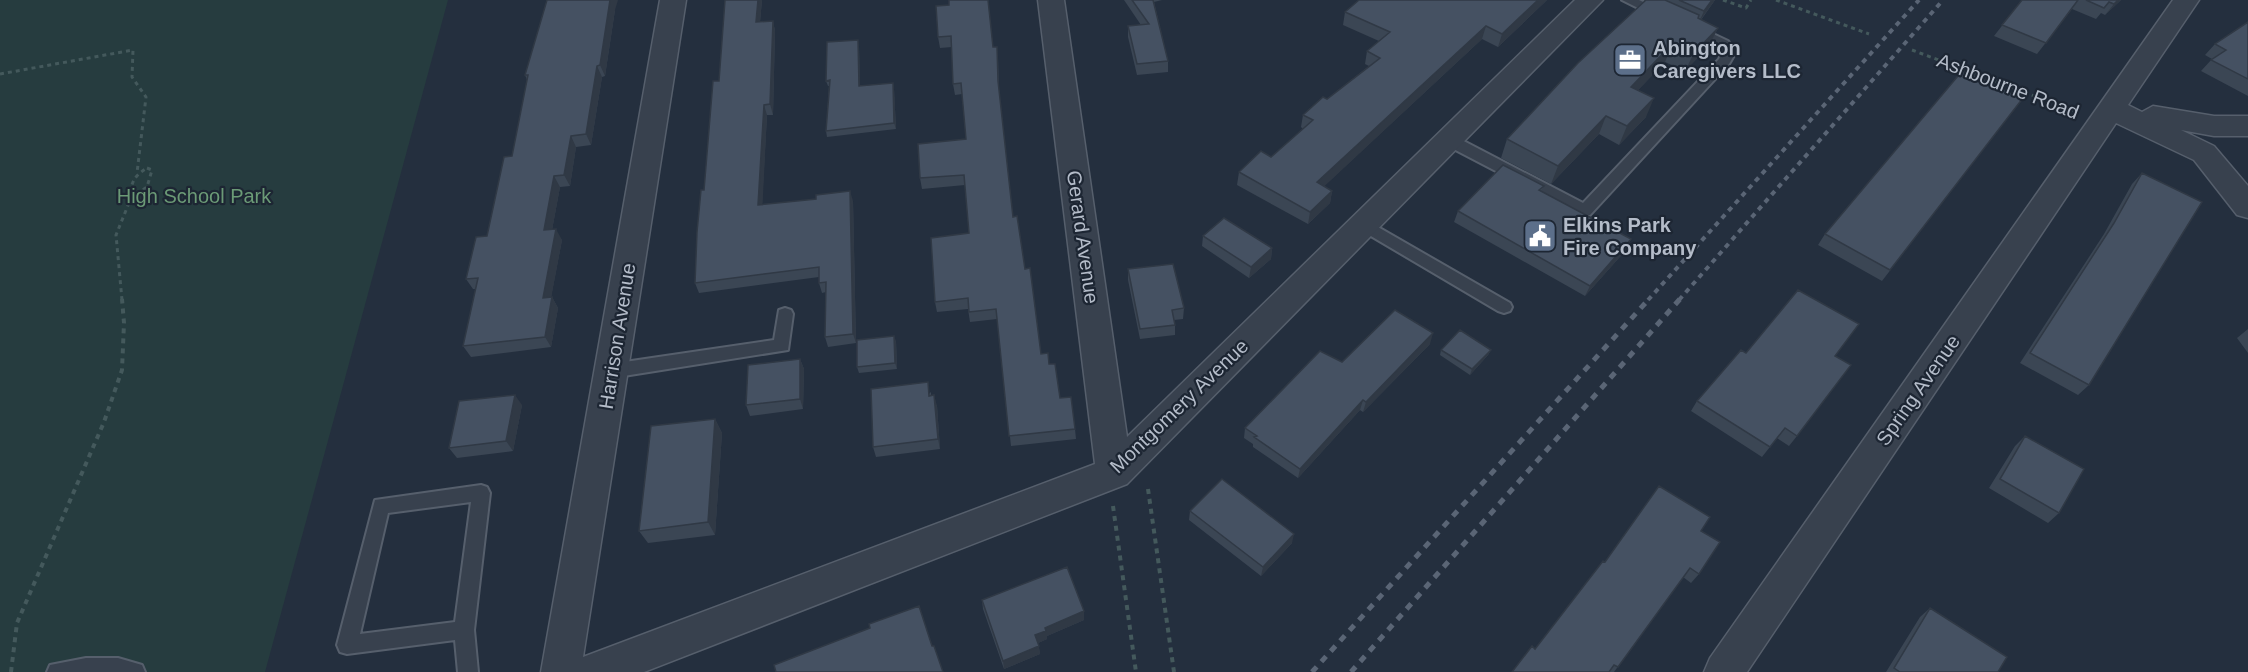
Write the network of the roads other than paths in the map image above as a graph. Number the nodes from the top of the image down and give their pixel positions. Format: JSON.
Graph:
{"nodes":[{"id":1,"x":673,"y":0,"type":"edge"},
{"id":2,"x":1051,"y":0,"type":"edge"},
{"id":3,"x":1590,"y":0,"type":"edge"},
{"id":4,"x":1628,"y":0,"type":"edge"},
{"id":5,"x":2186,"y":0,"type":"edge"},
{"id":6,"x":2108,"y":115,"type":"junction"},
{"id":7,"x":2248,"y":126,"type":"edge"},
{"id":8,"x":1449,"y":140,"type":"junction"},
{"id":9,"x":2248,"y":207,"type":"edge"},
{"id":10,"x":1364,"y":225,"type":"junction"},
{"id":11,"x":1504,"y":307,"type":"dead end"},
{"id":12,"x":785,"y":314,"type":"dead end"},
{"id":13,"x":611,"y":371,"type":"junction"},
{"id":14,"x":1113,"y":485,"type":"junction"},
{"id":15,"x":464,"y":630,"type":"junction"},
{"id":16,"x":57,"y":672,"type":"edge"},
{"id":17,"x":135,"y":672,"type":"edge"},
{"id":18,"x":468,"y":672,"type":"edge"},
{"id":19,"x":561,"y":672,"type":"edge"},
{"id":20,"x":595,"y":672,"type":"edge"},
{"id":21,"x":1724,"y":672,"type":"edge"}],
"edges":[{"from":1,"to":13,"type":"street","name":"Harrison Avenue"},
{"from":2,"to":14,"type":"street","name":"Gerard Avenue"},
{"from":3,"to":8,"type":"street","name":"Montgomery Avenue"},
{"from":4,"to":8,"type":"lane"},
{"from":5,"to":6,"type":"street","name":"Spring Avenue"},
{"from":6,"to":7,"type":"street"},
{"from":6,"to":9,"type":"street"},
{"from":6,"to":21,"type":"street","name":"Spring Avenue"},
{"from":8,"to":10,"type":"street","name":"Montgomery Avenue"},
{"from":10,"to":11,"type":"lane"},
{"from":10,"to":14,"type":"street","name":"Montgomery Avenue"},
{"from":12,"to":13,"type":"lane"},
{"from":13,"to":19,"type":"street","name":"Harrison Avenue"},
{"from":14,"to":20,"type":"street","name":"Montgomery Avenue"},
{"from":15,"to":15,"type":"lane"},
{"from":15,"to":18,"type":"lane"},
{"from":16,"to":17,"type":"lane"}]}
